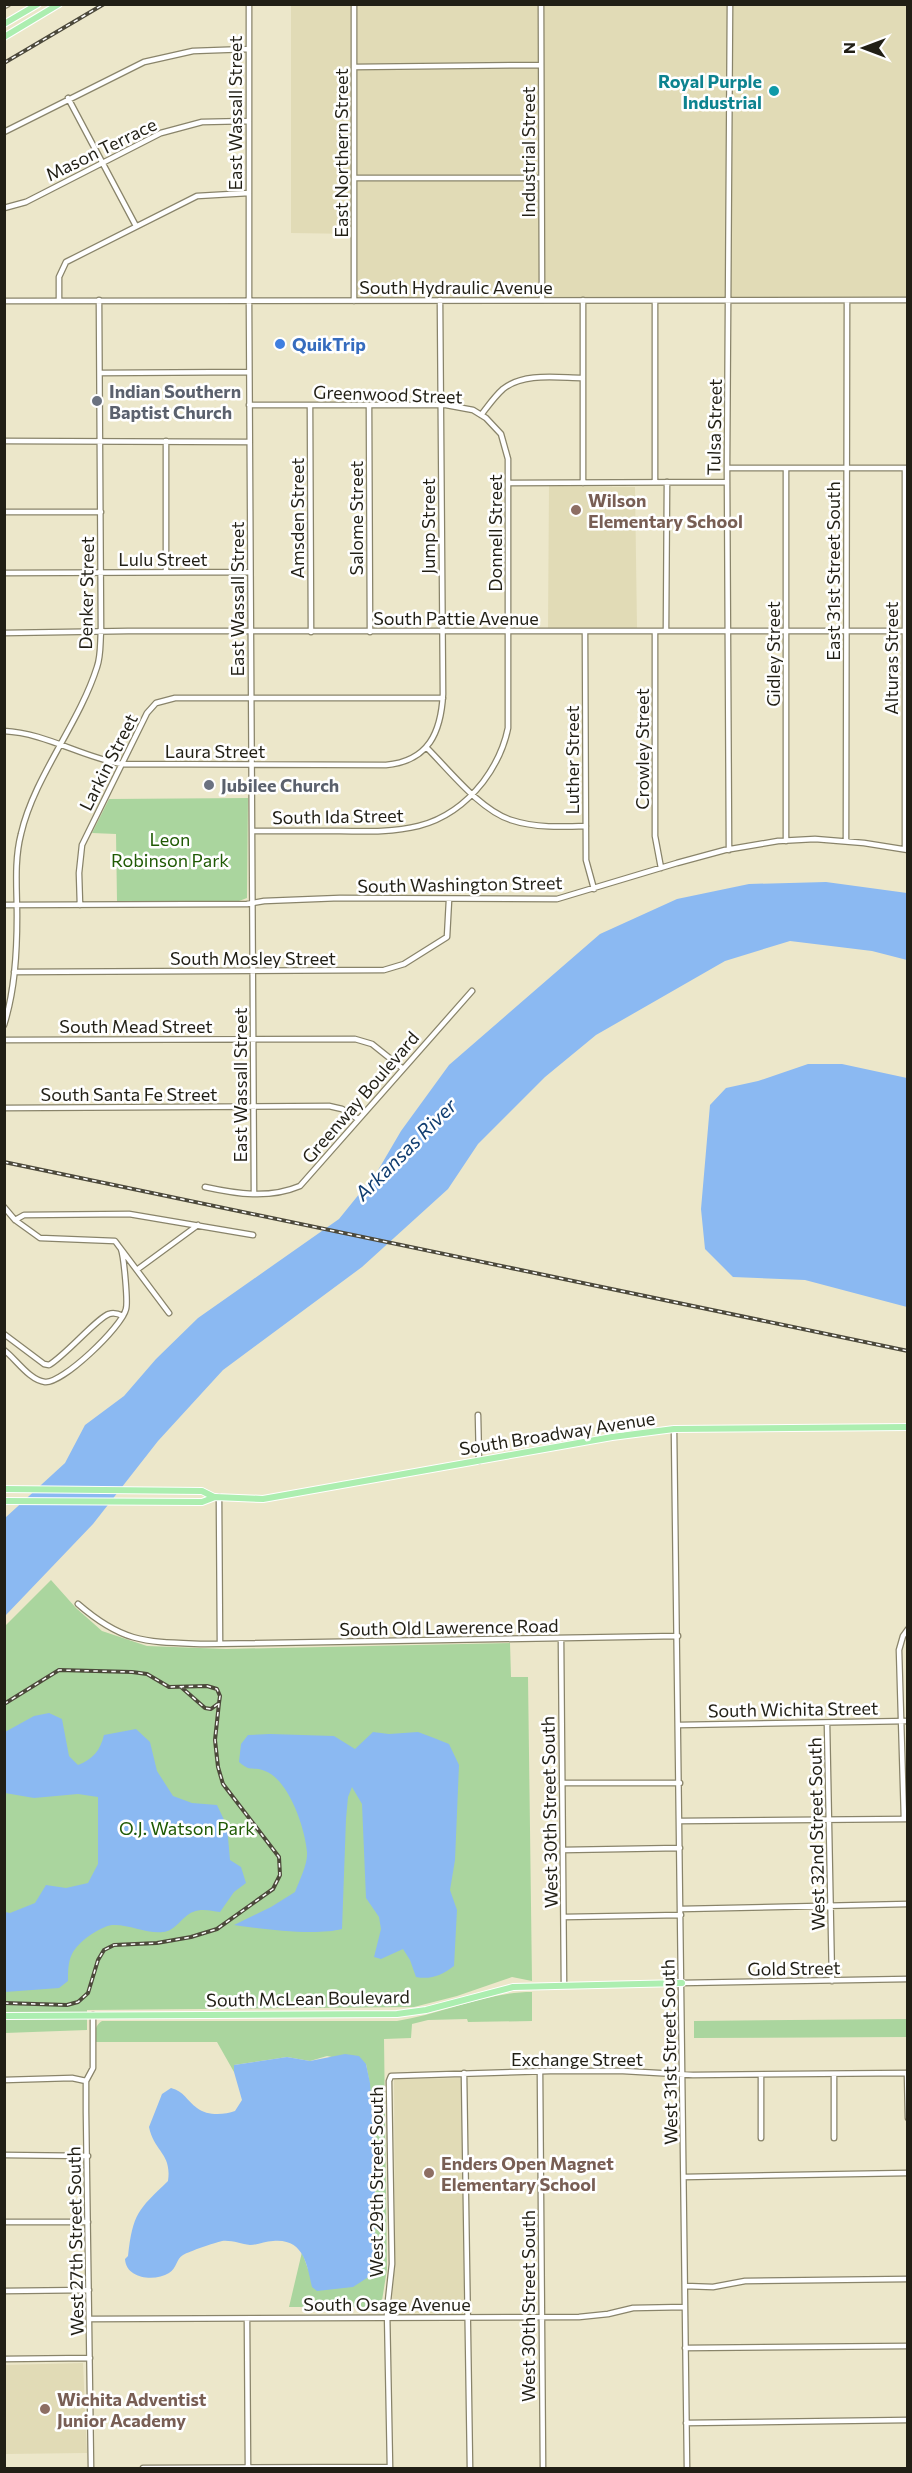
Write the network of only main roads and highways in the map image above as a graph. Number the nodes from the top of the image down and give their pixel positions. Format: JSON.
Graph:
{"nodes":[{"id":1,"x":38,"y":4,"type":"edge"},
{"id":2,"x":59,"y":4,"type":"edge"},
{"id":3,"x":4,"y":24,"type":"edge"},
{"id":4,"x":4,"y":37,"type":"edge"},
{"id":5,"x":908,"y":1426,"type":"edge"},
{"id":6,"x":4,"y":1489,"type":"edge"},
{"id":7,"x":217,"y":1497,"type":"junction"},
{"id":8,"x":4,"y":1502,"type":"edge"},
{"id":9,"x":682,"y":1983,"type":"road end"},
{"id":10,"x":4,"y":2016,"type":"edge"}],
"edges":[{"from":1,"to":3,"type":"main road"},
{"from":2,"to":4,"type":"main road"},
{"from":5,"to":7,"type":"main road","name":"South Broadway Avenue"},
{"from":6,"to":7,"type":"main road","name":"South Broadway Avenue"},
{"from":7,"to":8,"type":"main road","name":"South Broadway Avenue"},
{"from":9,"to":10,"type":"main road","name":"South McLean Boulevard"}]}
